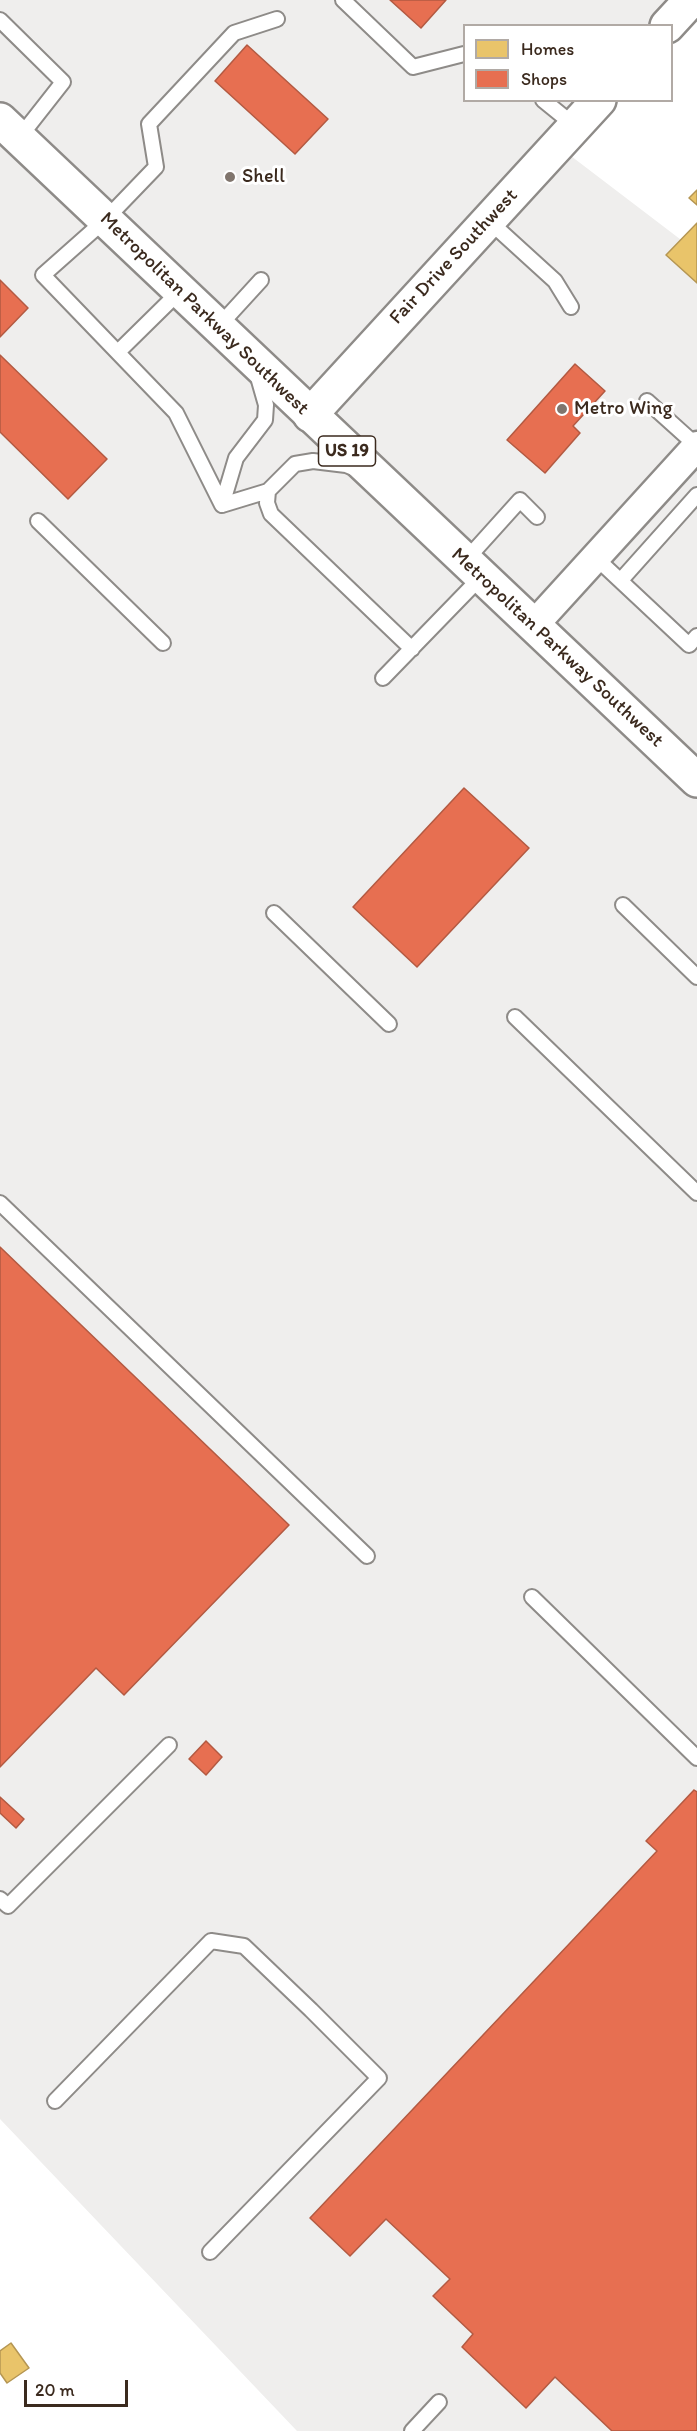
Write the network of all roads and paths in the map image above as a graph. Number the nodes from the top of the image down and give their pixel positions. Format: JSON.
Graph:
{"nodes":[{"id":1,"x":343,"y":0,"type":"edge"},
{"id":2,"x":691,"y":0,"type":"edge"},
{"id":3,"x":278,"y":19,"type":"dead end"},
{"id":4,"x":0,"y":20,"type":"edge"},
{"id":5,"x":670,"y":24,"type":"edge"},
{"id":6,"x":463,"y":54,"type":"edge"},
{"id":7,"x":545,"y":102,"type":"edge"},
{"id":8,"x":596,"y":102,"type":"edge"},
{"id":9,"x":575,"y":126,"type":"junction"},
{"id":10,"x":9,"y":129,"type":"edge"},
{"id":11,"x":105,"y":220,"type":"junction"},
{"id":12,"x":488,"y":220,"type":"junction"},
{"id":13,"x":261,"y":280,"type":"dead end"},
{"id":14,"x":180,"y":291,"type":"junction"},
{"id":15,"x":571,"y":307,"type":"dead end"},
{"id":16,"x":218,"y":327,"type":"junction"},
{"id":17,"x":118,"y":352,"type":"junction"},
{"id":18,"x":251,"y":358,"type":"junction"},
{"id":19,"x":647,"y":401,"type":"dead end"},
{"id":20,"x":310,"y":415,"type":"junction"},
{"id":21,"x":697,"y":446,"type":"edge"},
{"id":22,"x":377,"y":478,"type":"junction"},
{"id":23,"x":268,"y":491,"type":"junction"},
{"id":24,"x":697,"y":495,"type":"edge"},
{"id":25,"x":222,"y":505,"type":"junction"},
{"id":26,"x":537,"y":517,"type":"dead end"},
{"id":27,"x":38,"y":521,"type":"dead end"},
{"id":28,"x":596,"y":557,"type":"junction"},
{"id":29,"x":473,"y":569,"type":"junction"},
{"id":30,"x":621,"y":580,"type":"junction"},
{"id":31,"x":533,"y":626,"type":"junction"},
{"id":32,"x":693,"y":640,"type":"edge"},
{"id":33,"x":163,"y":643,"type":"dead end"},
{"id":34,"x":412,"y":649,"type":"junction"},
{"id":35,"x":383,"y":678,"type":"dead end"},
{"id":36,"x":697,"y":780,"type":"edge"},
{"id":37,"x":623,"y":904,"type":"dead end"},
{"id":38,"x":274,"y":914,"type":"dead end"},
{"id":39,"x":697,"y":977,"type":"edge"},
{"id":40,"x":515,"y":1017,"type":"dead end"},
{"id":41,"x":389,"y":1024,"type":"dead end"},
{"id":42,"x":697,"y":1193,"type":"edge"},
{"id":43,"x":0,"y":1203,"type":"edge"},
{"id":44,"x":367,"y":1556,"type":"dead end"},
{"id":45,"x":532,"y":1597,"type":"dead end"},
{"id":46,"x":169,"y":1745,"type":"dead end"},
{"id":47,"x":697,"y":1758,"type":"edge"},
{"id":48,"x":0,"y":1899,"type":"edge"},
{"id":49,"x":56,"y":2101,"type":"dead end"},
{"id":50,"x":210,"y":2252,"type":"dead end"},
{"id":51,"x":439,"y":2402,"type":"dead end"},
{"id":52,"x":412,"y":2431,"type":"edge"}],
"edges":[{"from":1,"to":6,"type":"lane"},
{"from":2,"to":5,"type":"main road"},
{"from":3,"to":11,"type":"lane"},
{"from":4,"to":10,"type":"lane"},
{"from":7,"to":9,"type":"lane"},
{"from":8,"to":9,"type":"main road","name":"Fair Drive Southwest"},
{"from":9,"to":12,"type":"main road","name":"Fair Drive Southwest"},
{"from":10,"to":11,"type":"main road","name":"Metropolitan Parkway Southwest","number":"US 19"},
{"from":11,"to":14,"type":"main road","name":"Metropolitan Parkway Southwest","number":"US 19"},
{"from":11,"to":17,"type":"lane"},
{"from":12,"to":15,"type":"lane"},
{"from":12,"to":20,"type":"main road","name":"Fair Drive Southwest"},
{"from":13,"to":16,"type":"lane"},
{"from":14,"to":16,"type":"main road","name":"Metropolitan Parkway Southwest","number":"US 19"},
{"from":14,"to":17,"type":"lane"},
{"from":16,"to":18,"type":"main road","name":"Metropolitan Parkway Southwest","number":"US 19"},
{"from":17,"to":25,"type":"lane"},
{"from":18,"to":20,"type":"main road","name":"Metropolitan Parkway Southwest","number":"US 19"},
{"from":18,"to":25,"type":"lane"},
{"from":19,"to":21,"type":"lane"},
{"from":20,"to":22,"type":"main road","name":"Metropolitan Parkway Southwest","number":"US 19"},
{"from":21,"to":28,"type":"street"},
{"from":22,"to":23,"type":"lane"},
{"from":22,"to":29,"type":"main road","name":"Metropolitan Parkway Southwest","number":"US 19"},
{"from":23,"to":25,"type":"lane"},
{"from":23,"to":34,"type":"lane"},
{"from":24,"to":30,"type":"lane"},
{"from":26,"to":29,"type":"lane"},
{"from":27,"to":33,"type":"lane"},
{"from":28,"to":30,"type":"lane"},
{"from":28,"to":31,"type":"street"},
{"from":29,"to":31,"type":"main road","name":"Metropolitan Parkway Southwest","number":"US 19"},
{"from":29,"to":34,"type":"lane"},
{"from":30,"to":32,"type":"lane"},
{"from":31,"to":36,"type":"main road","name":"Metropolitan Parkway Southwest","number":"US 19"},
{"from":34,"to":35,"type":"lane"},
{"from":37,"to":39,"type":"lane"},
{"from":38,"to":41,"type":"lane"},
{"from":40,"to":42,"type":"lane"},
{"from":43,"to":44,"type":"lane"},
{"from":45,"to":47,"type":"lane"},
{"from":46,"to":48,"type":"lane"},
{"from":49,"to":50,"type":"lane"},
{"from":51,"to":52,"type":"lane"}]}
